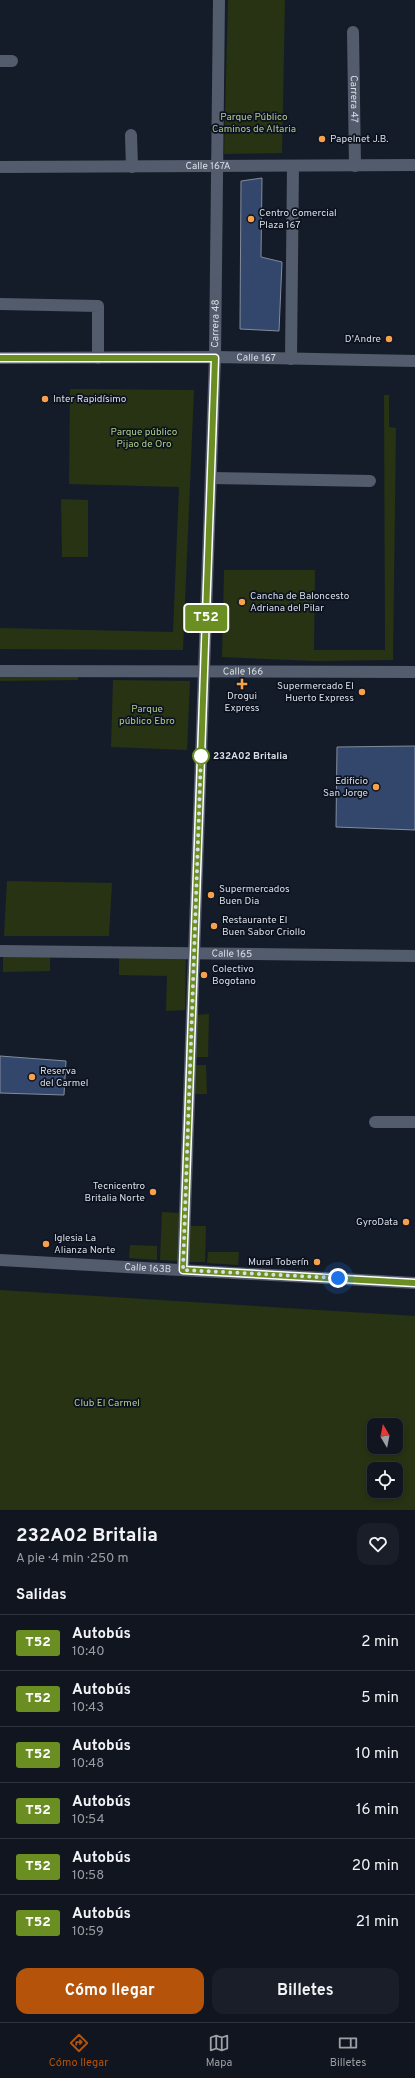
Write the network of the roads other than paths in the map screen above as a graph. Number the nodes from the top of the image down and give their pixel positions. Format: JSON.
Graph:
{"nodes":[{"id":1,"x":219,"y":0,"type":"edge"},
{"id":2,"x":353,"y":32,"type":"dead end"},
{"id":3,"x":131,"y":135,"type":"dead end"},
{"id":4,"x":415,"y":165,"type":"edge"},
{"id":5,"x":217,"y":166,"type":"junction"},
{"id":6,"x":293,"y":166,"type":"junction"},
{"id":7,"x":355,"y":166,"type":"junction"},
{"id":8,"x":0,"y":167,"type":"edge"},
{"id":9,"x":132,"y":167,"type":"junction"},
{"id":10,"x":0,"y":304,"type":"edge"},
{"id":11,"x":0,"y":358,"type":"edge"},
{"id":12,"x":98,"y":358,"type":"junction"},
{"id":13,"x":215,"y":358,"type":"junction"},
{"id":14,"x":291,"y":359,"type":"junction"},
{"id":15,"x":415,"y":361,"type":"edge"},
{"id":16,"x":211,"y":478,"type":"junction"},
{"id":17,"x":370,"y":482,"type":"dead end"},
{"id":18,"x":0,"y":671,"type":"edge"},
{"id":19,"x":415,"y":672,"type":"edge"},
{"id":20,"x":204,"y":673,"type":"junction"},
{"id":21,"x":0,"y":951,"type":"edge"},
{"id":22,"x":194,"y":953,"type":"junction"},
{"id":23,"x":415,"y":956,"type":"edge"},
{"id":24,"x":375,"y":1122,"type":"dead end"},
{"id":25,"x":415,"y":1122,"type":"edge"},
{"id":26,"x":0,"y":1260,"type":"edge"},
{"id":27,"x":183,"y":1270,"type":"junction"},
{"id":28,"x":415,"y":1283,"type":"edge"}],
"edges":[{"from":1,"to":5,"type":"street","name":"Carrera 48"},
{"from":2,"to":7,"type":"street","name":"Carrera 47"},
{"from":3,"to":9,"type":"street"},
{"from":4,"to":7,"type":"street","name":"Calle 167A"},
{"from":5,"to":6,"type":"street","name":"Calle 167A"},
{"from":5,"to":9,"type":"street","name":"Calle 167A"},
{"from":5,"to":13,"type":"street","name":"Carrera 48"},
{"from":6,"to":7,"type":"street","name":"Calle 167A"},
{"from":6,"to":14,"type":"street"},
{"from":8,"to":9,"type":"street","name":"Calle 167A"},
{"from":10,"to":12,"type":"street"},
{"from":11,"to":12,"type":"street","name":"Calle 167"},
{"from":12,"to":13,"type":"street","name":"Calle 167"},
{"from":13,"to":14,"type":"street","name":"Calle 167"},
{"from":13,"to":16,"type":"street","name":"Carrera 48"},
{"from":14,"to":15,"type":"street","name":"Calle 167"},
{"from":16,"to":17,"type":"street"},
{"from":16,"to":20,"type":"street","name":"Carrera 48"},
{"from":18,"to":20,"type":"street","name":"Calle 166"},
{"from":19,"to":20,"type":"street","name":"Calle 166"},
{"from":20,"to":22,"type":"street","name":"Carrera 48"},
{"from":21,"to":22,"type":"street","name":"Calle 165"},
{"from":22,"to":23,"type":"street","name":"Calle 165"},
{"from":22,"to":27,"type":"street","name":"Carrera 48"},
{"from":24,"to":25,"type":"street"},
{"from":26,"to":27,"type":"street","name":"Calle 163B"},
{"from":27,"to":28,"type":"street","name":"Calle 163B"}]}
